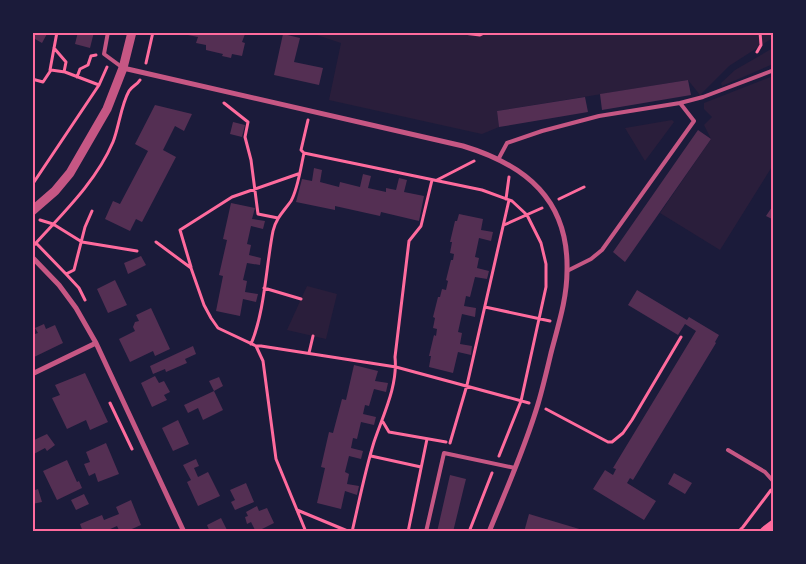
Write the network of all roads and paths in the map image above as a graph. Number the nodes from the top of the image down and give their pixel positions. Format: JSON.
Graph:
{"nodes":[{"id":1,"x":57,"y":32,"type":"edge"},
{"id":2,"x":108,"y":32,"type":"edge"},
{"id":3,"x":132,"y":32,"type":"edge"},
{"id":4,"x":153,"y":32,"type":"edge"},
{"id":5,"x":455,"y":32,"type":"edge"},
{"id":6,"x":486,"y":32,"type":"edge"},
{"id":7,"x":760,"y":32,"type":"edge"},
{"id":8,"x":54,"y":47,"type":"junction"},
{"id":9,"x":757,"y":52,"type":"dead end"},
{"id":10,"x":104,"y":54,"type":"junction"},
{"id":11,"x":111,"y":59,"type":"junction"},
{"id":12,"x":146,"y":62,"type":"dead end"},
{"id":13,"x":123,"y":68,"type":"junction"},
{"id":14,"x":50,"y":70,"type":"junction"},
{"id":15,"x":774,"y":70,"type":"edge"},
{"id":16,"x":64,"y":72,"type":"junction"},
{"id":17,"x":77,"y":77,"type":"junction"},
{"id":18,"x":32,"y":79,"type":"edge"},
{"id":19,"x":138,"y":84,"type":"dead end"},
{"id":20,"x":99,"y":85,"type":"junction"},
{"id":21,"x":225,"y":103,"type":"dead end"},
{"id":22,"x":680,"y":103,"type":"junction"},
{"id":23,"x":310,"y":110,"type":"junction"},
{"id":24,"x":304,"y":153,"type":"junction"},
{"id":25,"x":487,"y":153,"type":"junction"},
{"id":26,"x":499,"y":158,"type":"junction"},
{"id":27,"x":511,"y":165,"type":"junction"},
{"id":28,"x":299,"y":174,"type":"junction"},
{"id":29,"x":435,"y":180,"type":"junction"},
{"id":30,"x":32,"y":185,"type":"edge"},
{"id":31,"x":254,"y":189,"type":"junction"},
{"id":32,"x":508,"y":199,"type":"junction"},
{"id":33,"x":32,"y":211,"type":"edge"},
{"id":34,"x":92,"y":211,"type":"dead end"},
{"id":35,"x":527,"y":215,"type":"junction"},
{"id":36,"x":278,"y":218,"type":"junction"},
{"id":37,"x":38,"y":219,"type":"dead end"},
{"id":38,"x":52,"y":224,"type":"junction"},
{"id":39,"x":504,"y":225,"type":"junction"},
{"id":40,"x":82,"y":242,"type":"junction"},
{"id":41,"x":156,"y":242,"type":"dead end"},
{"id":42,"x":137,"y":251,"type":"dead end"},
{"id":43,"x":32,"y":257,"type":"edge"},
{"id":44,"x":191,"y":268,"type":"junction"},
{"id":45,"x":567,"y":271,"type":"junction"},
{"id":46,"x":264,"y":288,"type":"junction"},
{"id":47,"x":301,"y":299,"type":"dead end"},
{"id":48,"x":485,"y":307,"type":"junction"},
{"id":49,"x":539,"y":319,"type":"junction"},
{"id":50,"x":559,"y":323,"type":"junction"},
{"id":51,"x":313,"y":336,"type":"dead end"},
{"id":52,"x":681,"y":337,"type":"dead end"},
{"id":53,"x":96,"y":343,"type":"junction"},
{"id":54,"x":251,"y":344,"type":"junction"},
{"id":55,"x":256,"y":346,"type":"junction"},
{"id":56,"x":309,"y":354,"type":"junction"},
{"id":57,"x":396,"y":368,"type":"junction"},
{"id":58,"x":32,"y":374,"type":"edge"},
{"id":59,"x":467,"y":385,"type":"junction"},
{"id":60,"x":107,"y":396,"type":"dead end"},
{"id":61,"x":521,"y":401,"type":"junction"},
{"id":62,"x":538,"y":405,"type":"junction"},
{"id":63,"x":382,"y":422,"type":"junction"},
{"id":64,"x":427,"y":439,"type":"junction"},
{"id":65,"x":450,"y":443,"type":"junction"},
{"id":66,"x":458,"y":445,"type":"dead end"},
{"id":67,"x":728,"y":450,"type":"dead end"},
{"id":68,"x":492,"y":451,"type":"dead end"},
{"id":69,"x":500,"y":453,"type":"junction"},
{"id":70,"x":135,"y":456,"type":"dead end"},
{"id":71,"x":371,"y":456,"type":"junction"},
{"id":72,"x":496,"y":464,"type":"junction"},
{"id":73,"x":421,"y":466,"type":"junction"},
{"id":74,"x":515,"y":468,"type":"junction"},
{"id":75,"x":774,"y":482,"type":"edge"},
{"id":76,"x":774,"y":488,"type":"edge"},
{"id":77,"x":297,"y":510,"type":"junction"},
{"id":78,"x":774,"y":525,"type":"edge"},
{"id":79,"x":184,"y":532,"type":"edge"},
{"id":80,"x":306,"y":532,"type":"edge"},
{"id":81,"x":351,"y":532,"type":"edge"},
{"id":82,"x":408,"y":532,"type":"edge"},
{"id":83,"x":426,"y":532,"type":"edge"},
{"id":84,"x":469,"y":532,"type":"edge"},
{"id":85,"x":489,"y":532,"type":"edge"},
{"id":86,"x":738,"y":532,"type":"edge"},
{"id":87,"x":765,"y":532,"type":"edge"}],
"edges":[{"from":1,"to":8,"type":"path"},
{"from":2,"to":10,"type":"lane"},
{"from":3,"to":13,"type":"street"},
{"from":4,"to":12,"type":"path"},
{"from":5,"to":6,"type":"path"},
{"from":7,"to":9,"type":"path"},
{"from":8,"to":14,"type":"path"},
{"from":8,"to":16,"type":"path"},
{"from":10,"to":11,"type":"lane"},
{"from":10,"to":17,"type":"path"},
{"from":11,"to":13,"type":"lane"},
{"from":11,"to":20,"type":"path"},
{"from":13,"to":23,"type":"street"},
{"from":13,"to":33,"type":"street"},
{"from":14,"to":16,"type":"path"},
{"from":14,"to":18,"type":"path"},
{"from":15,"to":22,"type":"lane"},
{"from":16,"to":17,"type":"path"},
{"from":17,"to":20,"type":"path"},
{"from":19,"to":38,"type":"path"},
{"from":20,"to":30,"type":"path"},
{"from":21,"to":31,"type":"path"},
{"from":22,"to":26,"type":"lane"},
{"from":22,"to":45,"type":"lane"},
{"from":23,"to":24,"type":"path"},
{"from":23,"to":25,"type":"street"},
{"from":24,"to":28,"type":"path"},
{"from":24,"to":29,"type":"path"},
{"from":25,"to":26,"type":"street"},
{"from":25,"to":29,"type":"path"},
{"from":26,"to":27,"type":"street"},
{"from":27,"to":32,"type":"path"},
{"from":27,"to":45,"type":"street"},
{"from":28,"to":31,"type":"path"},
{"from":28,"to":36,"type":"path"},
{"from":29,"to":32,"type":"path"},
{"from":29,"to":57,"type":"path"},
{"from":31,"to":36,"type":"path"},
{"from":31,"to":44,"type":"path"},
{"from":32,"to":35,"type":"path"},
{"from":32,"to":39,"type":"path"},
{"from":34,"to":40,"type":"path"},
{"from":35,"to":39,"type":"path"},
{"from":35,"to":49,"type":"path"},
{"from":36,"to":46,"type":"path"},
{"from":37,"to":38,"type":"path"},
{"from":38,"to":40,"type":"path"},
{"from":38,"to":40,"type":"path"},
{"from":39,"to":48,"type":"path"},
{"from":40,"to":42,"type":"path"},
{"from":41,"to":44,"type":"path"},
{"from":43,"to":53,"type":"street"},
{"from":44,"to":54,"type":"path"},
{"from":45,"to":50,"type":"street"},
{"from":46,"to":47,"type":"path"},
{"from":46,"to":54,"type":"path"},
{"from":48,"to":49,"type":"path"},
{"from":48,"to":59,"type":"path"},
{"from":49,"to":50,"type":"path"},
{"from":49,"to":61,"type":"path"},
{"from":50,"to":62,"type":"street"},
{"from":51,"to":56,"type":"path"},
{"from":52,"to":62,"type":"path"},
{"from":53,"to":58,"type":"street"},
{"from":53,"to":79,"type":"street"},
{"from":54,"to":55,"type":"path"},
{"from":55,"to":56,"type":"path"},
{"from":55,"to":77,"type":"path"},
{"from":56,"to":57,"type":"path"},
{"from":57,"to":59,"type":"path"},
{"from":57,"to":63,"type":"path"},
{"from":59,"to":61,"type":"path"},
{"from":59,"to":65,"type":"path"},
{"from":60,"to":70,"type":"path"},
{"from":61,"to":62,"type":"path"},
{"from":61,"to":69,"type":"path"},
{"from":62,"to":74,"type":"street"},
{"from":63,"to":64,"type":"path"},
{"from":63,"to":71,"type":"path"},
{"from":64,"to":65,"type":"path"},
{"from":64,"to":73,"type":"path"},
{"from":65,"to":66,"type":"path"},
{"from":67,"to":75,"type":"lane"},
{"from":68,"to":69,"type":"path"},
{"from":69,"to":72,"type":"path"},
{"from":71,"to":73,"type":"path"},
{"from":71,"to":81,"type":"path"},
{"from":72,"to":74,"type":"lane"},
{"from":72,"to":83,"type":"lane"},
{"from":72,"to":84,"type":"path"},
{"from":73,"to":82,"type":"path"},
{"from":74,"to":85,"type":"street"},
{"from":76,"to":86,"type":"path"},
{"from":77,"to":80,"type":"path"},
{"from":77,"to":81,"type":"path"},
{"from":78,"to":87,"type":"main road"}]}
